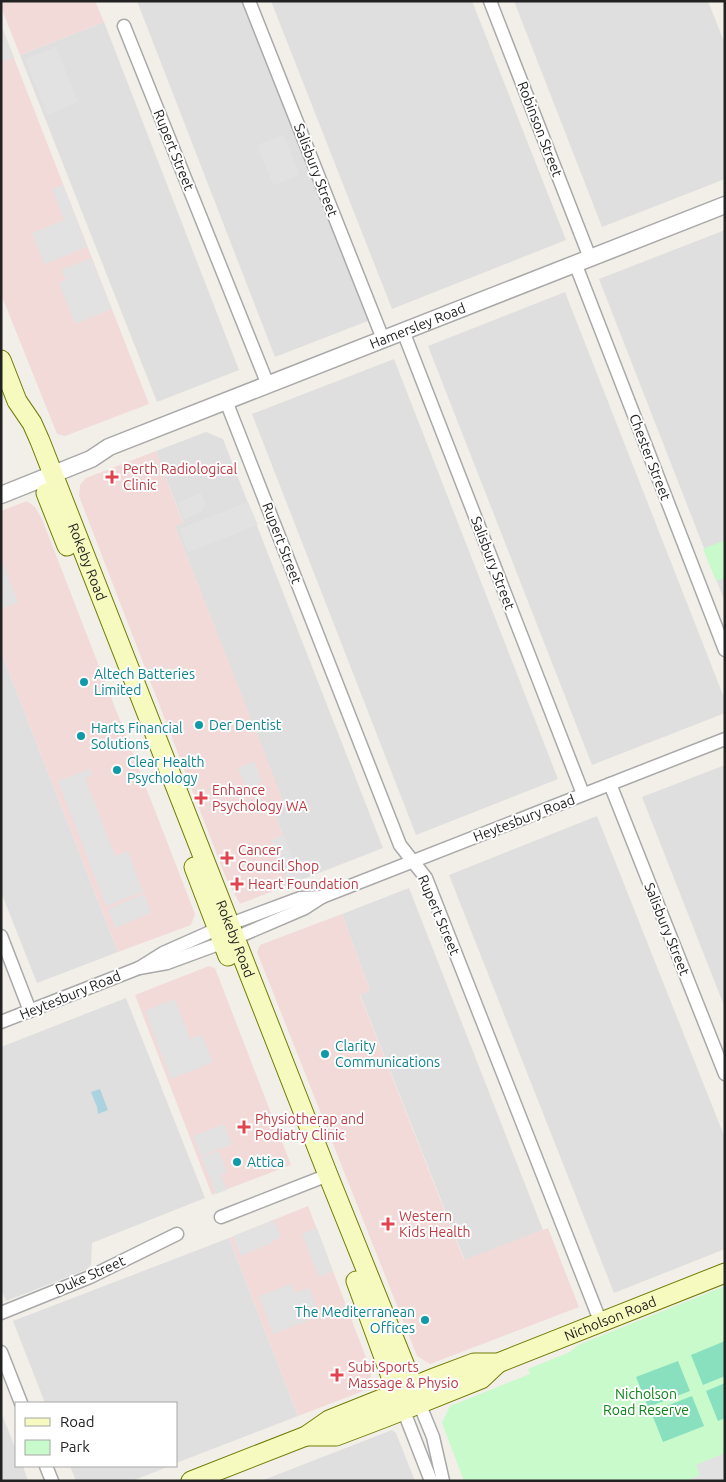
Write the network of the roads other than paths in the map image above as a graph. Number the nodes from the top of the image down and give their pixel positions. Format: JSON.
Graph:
{"nodes":[{"id":1,"x":249,"y":1,"type":"edge"},
{"id":2,"x":490,"y":1,"type":"edge"},
{"id":3,"x":124,"y":26,"type":"dead end"},
{"id":4,"x":725,"y":205,"type":"edge"},
{"id":5,"x":583,"y":260,"type":"junction"},
{"id":6,"x":403,"y":331,"type":"junction"},
{"id":7,"x":382,"y":339,"type":"junction"},
{"id":8,"x":1,"y":360,"type":"edge"},
{"id":9,"x":268,"y":385,"type":"junction"},
{"id":10,"x":226,"y":401,"type":"junction"},
{"id":11,"x":45,"y":471,"type":"junction"},
{"id":12,"x":1,"y":482,"type":"edge"},
{"id":13,"x":1,"y":494,"type":"edge"},
{"id":14,"x":725,"y":650,"type":"edge"},
{"id":15,"x":725,"y":739,"type":"edge"},
{"id":16,"x":610,"y":784,"type":"junction"},
{"id":17,"x":583,"y":794,"type":"junction"},
{"id":18,"x":413,"y":861,"type":"junction"},
{"id":19,"x":226,"y":933,"type":"junction"},
{"id":20,"x":1,"y":936,"type":"edge"},
{"id":21,"x":30,"y":1011,"type":"junction"},
{"id":22,"x":1,"y":1022,"type":"edge"},
{"id":23,"x":725,"y":1074,"type":"edge"},
{"id":24,"x":322,"y":1177,"type":"junction"},
{"id":25,"x":221,"y":1217,"type":"dead end"},
{"id":26,"x":177,"y":1234,"type":"dead end"},
{"id":27,"x":724,"y":1274,"type":"edge"},
{"id":28,"x":1,"y":1313,"type":"edge"},
{"id":29,"x":601,"y":1323,"type":"junction"},
{"id":30,"x":1,"y":1352,"type":"edge"},
{"id":31,"x":408,"y":1399,"type":"junction"},
{"id":32,"x":22,"y":1402,"type":"edge"},
{"id":33,"x":46,"y":1467,"type":"edge"},
{"id":34,"x":52,"y":1481,"type":"edge"},
{"id":35,"x":191,"y":1481,"type":"edge"},
{"id":36,"x":430,"y":1481,"type":"edge"},
{"id":37,"x":443,"y":1481,"type":"edge"}],
"edges":[{"from":1,"to":7,"type":"street","name":"Salisbury Street"},
{"from":2,"to":5,"type":"street","name":"Robinson Street"},
{"from":3,"to":9,"type":"street","name":"Rupert Street"},
{"from":4,"to":5,"type":"street","name":"Hamersley Road"},
{"from":5,"to":6,"type":"street","name":"Hamersley Road"},
{"from":5,"to":14,"type":"street","name":"Chester Street"},
{"from":6,"to":7,"type":"street","name":"Hamersley Road"},
{"from":6,"to":17,"type":"street","name":"Salisbury Street"},
{"from":7,"to":9,"type":"street","name":"Hamersley Road"},
{"from":8,"to":11,"type":"main road","name":"Rokeby Road"},
{"from":9,"to":10,"type":"street","name":"Hamersley Road"},
{"from":10,"to":11,"type":"street","name":"Hamersley Road"},
{"from":10,"to":18,"type":"street","name":"Rupert Street"},
{"from":11,"to":12,"type":"street","name":"Hamersley Road"},
{"from":11,"to":13,"type":"street","name":"Hamersley Road"},
{"from":11,"to":19,"type":"main road","name":"Rokeby Road"},
{"from":15,"to":16,"type":"street","name":"Heytesbury Road"},
{"from":16,"to":17,"type":"street","name":"Heytesbury Road"},
{"from":16,"to":23,"type":"street","name":"Salisbury Street"},
{"from":17,"to":18,"type":"street","name":"Heytesbury Road"},
{"from":18,"to":19,"type":"street","name":"Heytesbury Road"},
{"from":18,"to":29,"type":"street","name":"Rupert Street"},
{"from":19,"to":21,"type":"street","name":"Heytesbury Road"},
{"from":19,"to":24,"type":"main road","name":"Rokeby Road"},
{"from":20,"to":21,"type":"street"},
{"from":21,"to":22,"type":"street","name":"Heytesbury Road"},
{"from":24,"to":25,"type":"street"},
{"from":24,"to":31,"type":"main road","name":"Rokeby Road"},
{"from":26,"to":28,"type":"street","name":"Duke Street"},
{"from":27,"to":29,"type":"main road","name":"Nicholson Road"},
{"from":29,"to":31,"type":"main road","name":"Nicholson Road"},
{"from":30,"to":32,"type":"street"},
{"from":31,"to":35,"type":"main road","name":"Nicholson Road"},
{"from":31,"to":36,"type":"street","name":"Rokeby Road"},
{"from":31,"to":37,"type":"street","name":"Rokeby Road"},
{"from":33,"to":34,"type":"street"}]}
